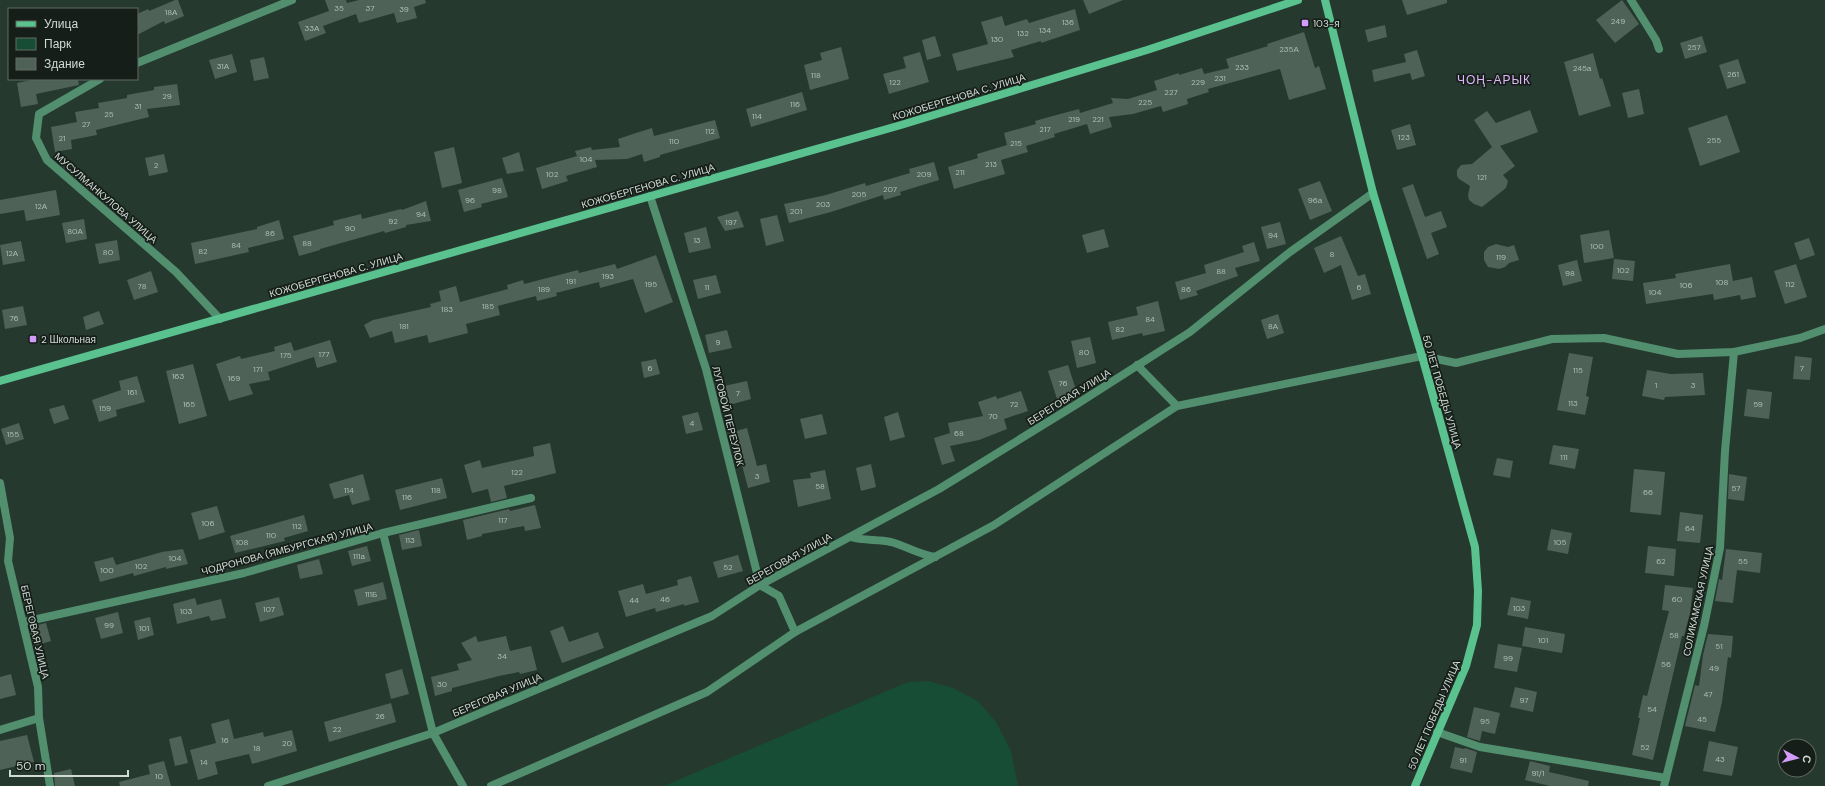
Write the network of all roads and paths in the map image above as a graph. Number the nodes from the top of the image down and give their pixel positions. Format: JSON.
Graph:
{"nodes":[{"id":1,"x":292,"y":0,"type":"edge"},
{"id":2,"x":1298,"y":0,"type":"edge"},
{"id":3,"x":1325,"y":0,"type":"edge"},
{"id":4,"x":1630,"y":0,"type":"edge"},
{"id":5,"x":1659,"y":49,"type":"dead end"},
{"id":6,"x":138,"y":63,"type":"edge"},
{"id":7,"x":98,"y":80,"type":"edge"},
{"id":8,"x":1373,"y":193,"type":"junction"},
{"id":9,"x":650,"y":196,"type":"junction"},
{"id":10,"x":220,"y":319,"type":"junction"},
{"id":11,"x":1825,"y":329,"type":"edge"},
{"id":12,"x":1734,"y":352,"type":"junction"},
{"id":13,"x":1422,"y":356,"type":"junction"},
{"id":14,"x":1137,"y":365,"type":"junction"},
{"id":15,"x":0,"y":381,"type":"edge"},
{"id":16,"x":1177,"y":406,"type":"junction"},
{"id":17,"x":0,"y":483,"type":"edge"},
{"id":18,"x":531,"y":498,"type":"dead end"},
{"id":19,"x":383,"y":533,"type":"junction"},
{"id":20,"x":850,"y":537,"type":"junction"},
{"id":21,"x":935,"y":557,"type":"junction"},
{"id":22,"x":760,"y":585,"type":"junction"},
{"id":23,"x":24,"y":622,"type":"junction"},
{"id":24,"x":795,"y":632,"type":"junction"},
{"id":25,"x":39,"y":718,"type":"junction"},
{"id":26,"x":0,"y":730,"type":"edge"},
{"id":27,"x":1437,"y":732,"type":"junction"},
{"id":28,"x":433,"y":733,"type":"junction"},
{"id":29,"x":1665,"y":782,"type":"edge"},
{"id":30,"x":50,"y":786,"type":"edge"},
{"id":31,"x":268,"y":786,"type":"edge"},
{"id":32,"x":463,"y":786,"type":"edge"},
{"id":33,"x":491,"y":786,"type":"edge"},
{"id":34,"x":1415,"y":786,"type":"edge"}],
"edges":[{"from":1,"to":6,"type":"street"},
{"from":2,"to":9,"type":"main road","name":"КОЖОБЕРГЕНОВА С. УЛИЦА"},
{"from":3,"to":8,"type":"main road","name":"50 ЛЕТ ПОБЕДЫ УЛИЦА"},
{"from":4,"to":5,"type":"street"},
{"from":7,"to":10,"type":"street","name":"МУСУЛМАНКУЛОВА УЛИЦА"},
{"from":8,"to":13,"type":"main road","name":"50 ЛЕТ ПОБЕДЫ УЛИЦА"},
{"from":8,"to":14,"type":"street","name":"БЕРЕГОВАЯ УЛИЦА"},
{"from":9,"to":10,"type":"main road","name":"КОЖОБЕРГЕНОВА С. УЛИЦА"},
{"from":9,"to":22,"type":"street","name":"ЛУГОВОЙ ПЕРЕУЛОК"},
{"from":10,"to":15,"type":"main road","name":"КОЖОБЕРГЕНОВА С. УЛИЦА"},
{"from":11,"to":12,"type":"street"},
{"from":12,"to":13,"type":"street"},
{"from":12,"to":29,"type":"street","name":"СОЛИКАМСКАЯ УЛИЦА"},
{"from":13,"to":16,"type":"street"},
{"from":13,"to":27,"type":"main road","name":"50 ЛЕТ ПОБЕДЫ УЛИЦА"},
{"from":14,"to":16,"type":"street"},
{"from":14,"to":20,"type":"street","name":"БЕРЕГОВАЯ УЛИЦА"},
{"from":16,"to":21,"type":"street"},
{"from":17,"to":23,"type":"street","name":"БЕРЕГОВАЯ УЛИЦА"},
{"from":18,"to":19,"type":"street","name":"ЧОДРОНОВА (ЯМБУРГСКАЯ) УЛИЦА"},
{"from":19,"to":23,"type":"street","name":"ЧОДРОНОВА (ЯМБУРГСКАЯ) УЛИЦА"},
{"from":19,"to":28,"type":"street"},
{"from":20,"to":21,"type":"street"},
{"from":20,"to":22,"type":"street","name":"БЕРЕГОВАЯ УЛИЦА"},
{"from":21,"to":24,"type":"street"},
{"from":22,"to":24,"type":"street"},
{"from":22,"to":28,"type":"street","name":"БЕРЕГОВАЯ УЛИЦА"},
{"from":23,"to":25,"type":"street","name":"БЕРЕГОВАЯ УЛИЦА"},
{"from":24,"to":33,"type":"street"},
{"from":25,"to":26,"type":"street"},
{"from":25,"to":30,"type":"street","name":"БЕРЕГОВАЯ УЛИЦА"},
{"from":27,"to":29,"type":"street","name":"СОЛИКАМСКАЯ УЛИЦА"},
{"from":27,"to":34,"type":"main road","name":"50 ЛЕТ ПОБЕДЫ УЛИЦА"},
{"from":28,"to":31,"type":"street","name":"БЕРЕГОВАЯ УЛИЦА"},
{"from":28,"to":32,"type":"street"}]}
